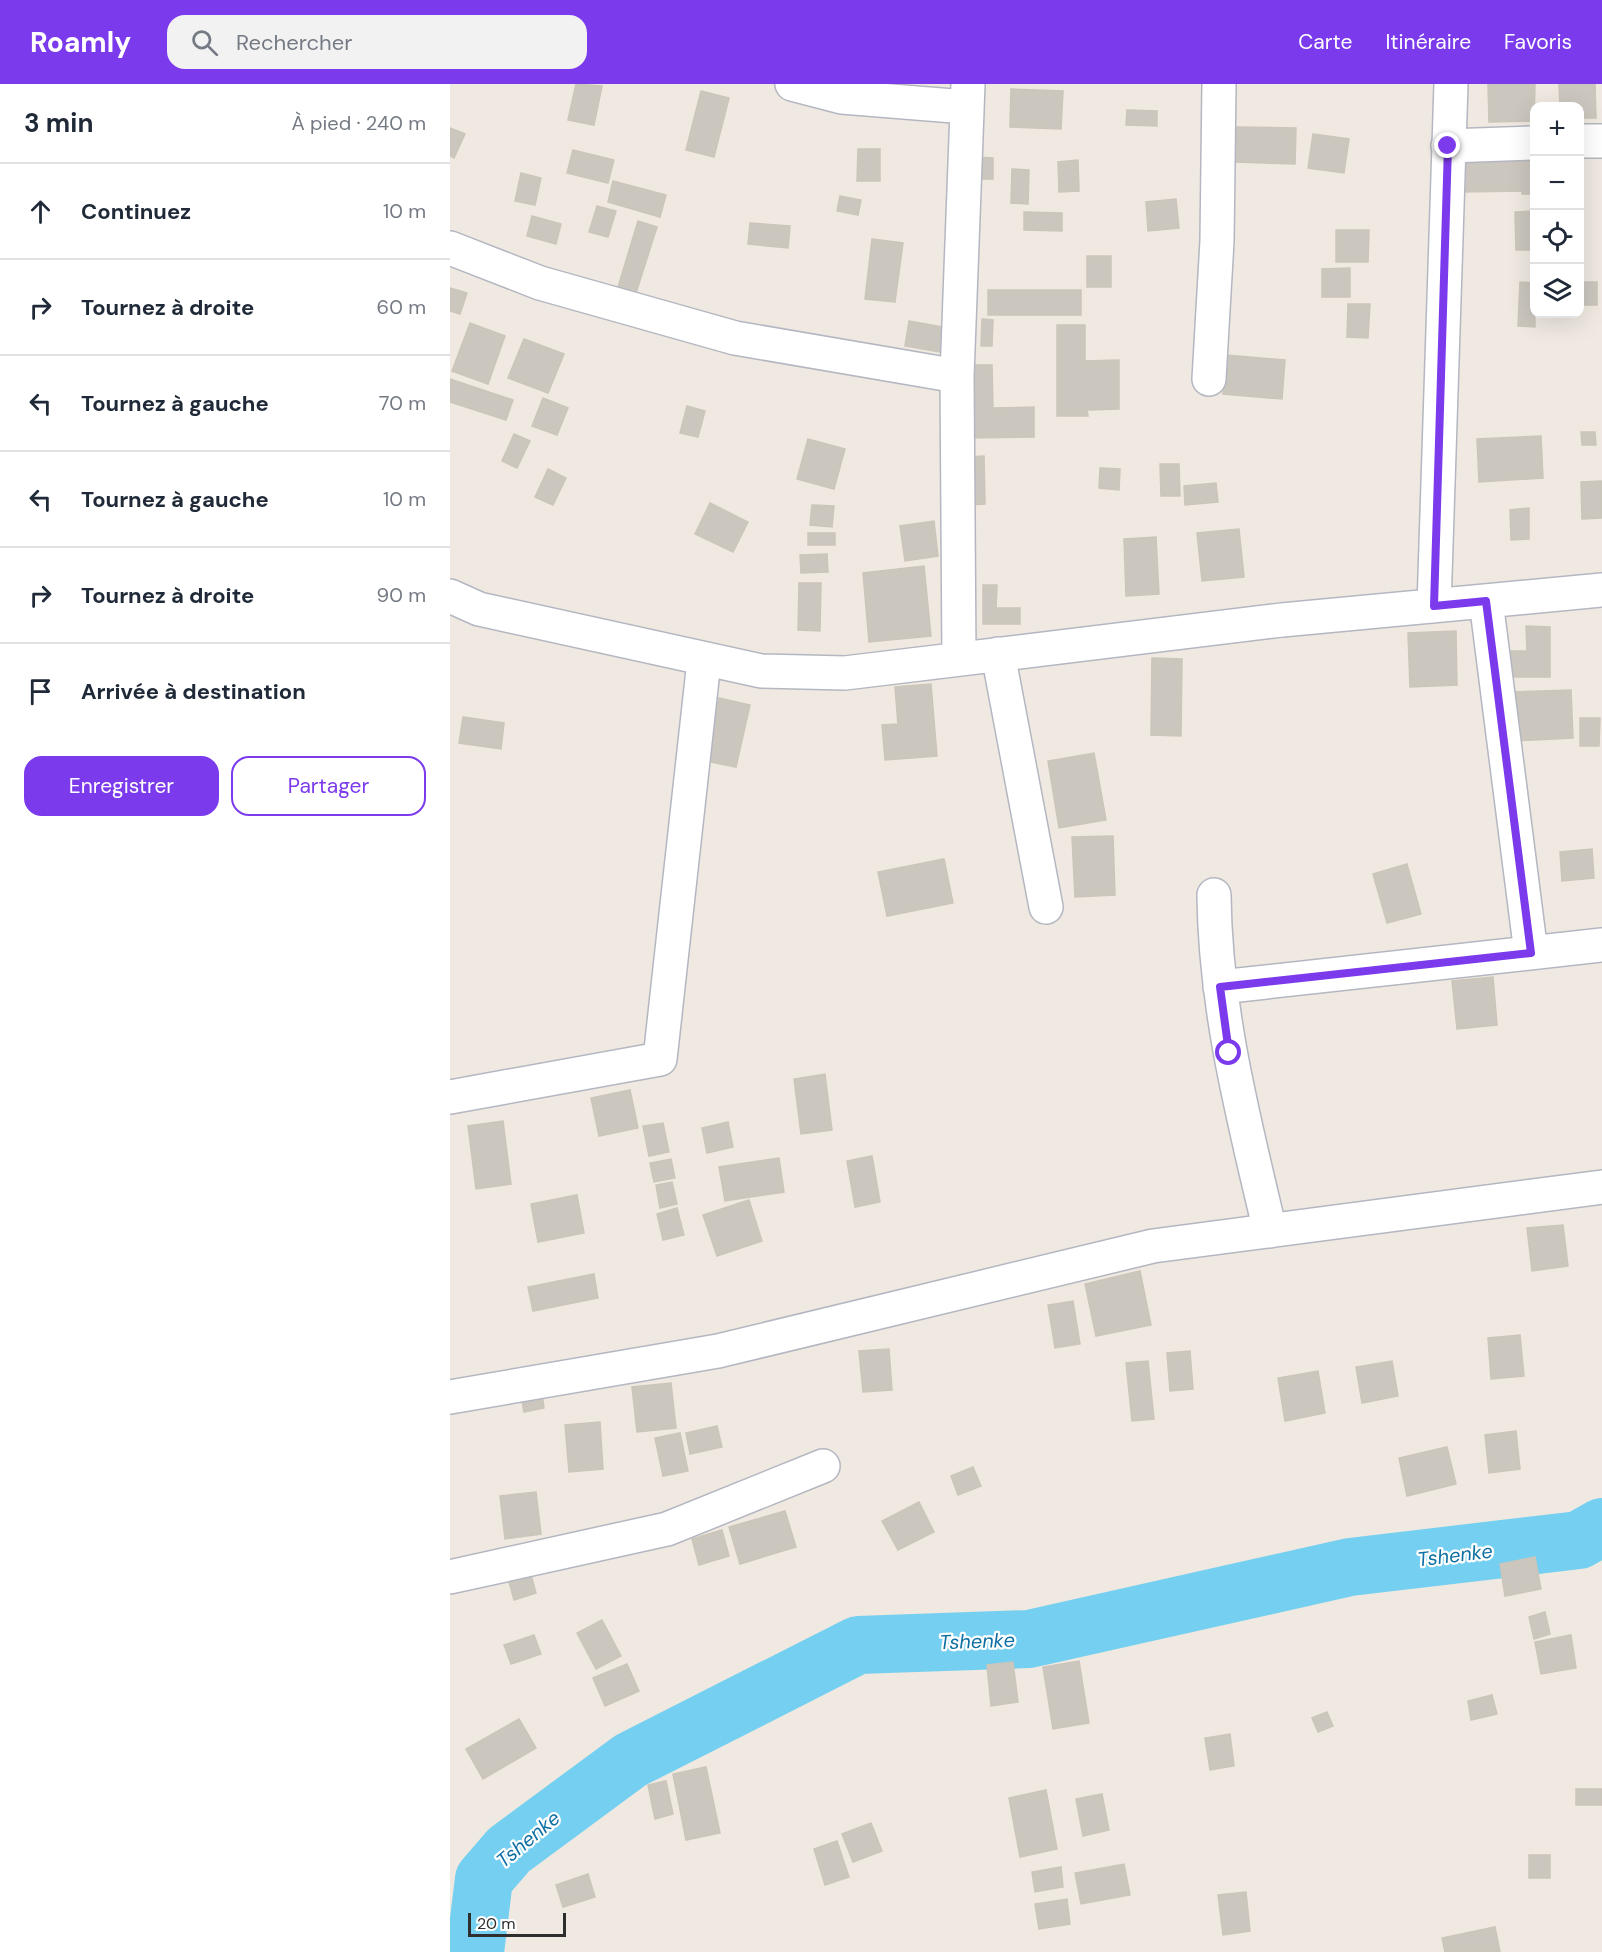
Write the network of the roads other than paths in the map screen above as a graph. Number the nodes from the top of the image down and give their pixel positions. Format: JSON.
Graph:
{"nodes":[{"id":1,"x":792,"y":84,"type":"edge"},
{"id":2,"x":1219,"y":84,"type":"edge"},
{"id":3,"x":1451,"y":84,"type":"edge"},
{"id":4,"x":967,"y":95,"type":"edge"},
{"id":5,"x":1584,"y":141,"type":"edge"},
{"id":6,"x":1602,"y":141,"type":"edge"},
{"id":7,"x":1530,"y":143,"type":"edge"},
{"id":8,"x":1448,"y":146,"type":"junction"},
{"id":9,"x":450,"y":248,"type":"edge"},
{"id":10,"x":957,"y":376,"type":"junction"},
{"id":11,"x":1209,"y":379,"type":"dead end"},
{"id":12,"x":1602,"y":590,"type":"edge"},
{"id":13,"x":450,"y":596,"type":"edge"},
{"id":14,"x":1486,"y":601,"type":"junction"},
{"id":15,"x":1434,"y":606,"type":"junction"},
{"id":16,"x":998,"y":654,"type":"junction"},
{"id":17,"x":959,"y":659,"type":"junction"},
{"id":18,"x":704,"y":661,"type":"junction"},
{"id":19,"x":1214,"y":895,"type":"dead end"},
{"id":20,"x":1046,"y":907,"type":"dead end"},
{"id":21,"x":1602,"y":945,"type":"edge"},
{"id":22,"x":1531,"y":953,"type":"junction"},
{"id":23,"x":1220,"y":987,"type":"junction"},
{"id":24,"x":450,"y":1097,"type":"edge"},
{"id":25,"x":1602,"y":1187,"type":"edge"},
{"id":26,"x":1270,"y":1231,"type":"junction"},
{"id":27,"x":450,"y":1397,"type":"edge"},
{"id":28,"x":823,"y":1466,"type":"dead end"},
{"id":29,"x":450,"y":1576,"type":"edge"}],
"edges":[{"from":1,"to":4,"type":"street"},
{"from":2,"to":11,"type":"street"},
{"from":3,"to":8,"type":"street"},
{"from":4,"to":10,"type":"street"},
{"from":5,"to":6,"type":"street"},
{"from":7,"to":8,"type":"street"},
{"from":8,"to":15,"type":"street"},
{"from":9,"to":10,"type":"street"},
{"from":10,"to":17,"type":"street"},
{"from":12,"to":14,"type":"street"},
{"from":13,"to":18,"type":"street"},
{"from":14,"to":15,"type":"street"},
{"from":14,"to":22,"type":"street"},
{"from":15,"to":16,"type":"street"},
{"from":16,"to":17,"type":"street"},
{"from":16,"to":20,"type":"street"},
{"from":17,"to":18,"type":"street"},
{"from":18,"to":24,"type":"street"},
{"from":19,"to":23,"type":"street"},
{"from":21,"to":22,"type":"street"},
{"from":22,"to":23,"type":"street"},
{"from":23,"to":26,"type":"street"},
{"from":25,"to":26,"type":"street"},
{"from":26,"to":27,"type":"street"},
{"from":28,"to":29,"type":"street"}]}
